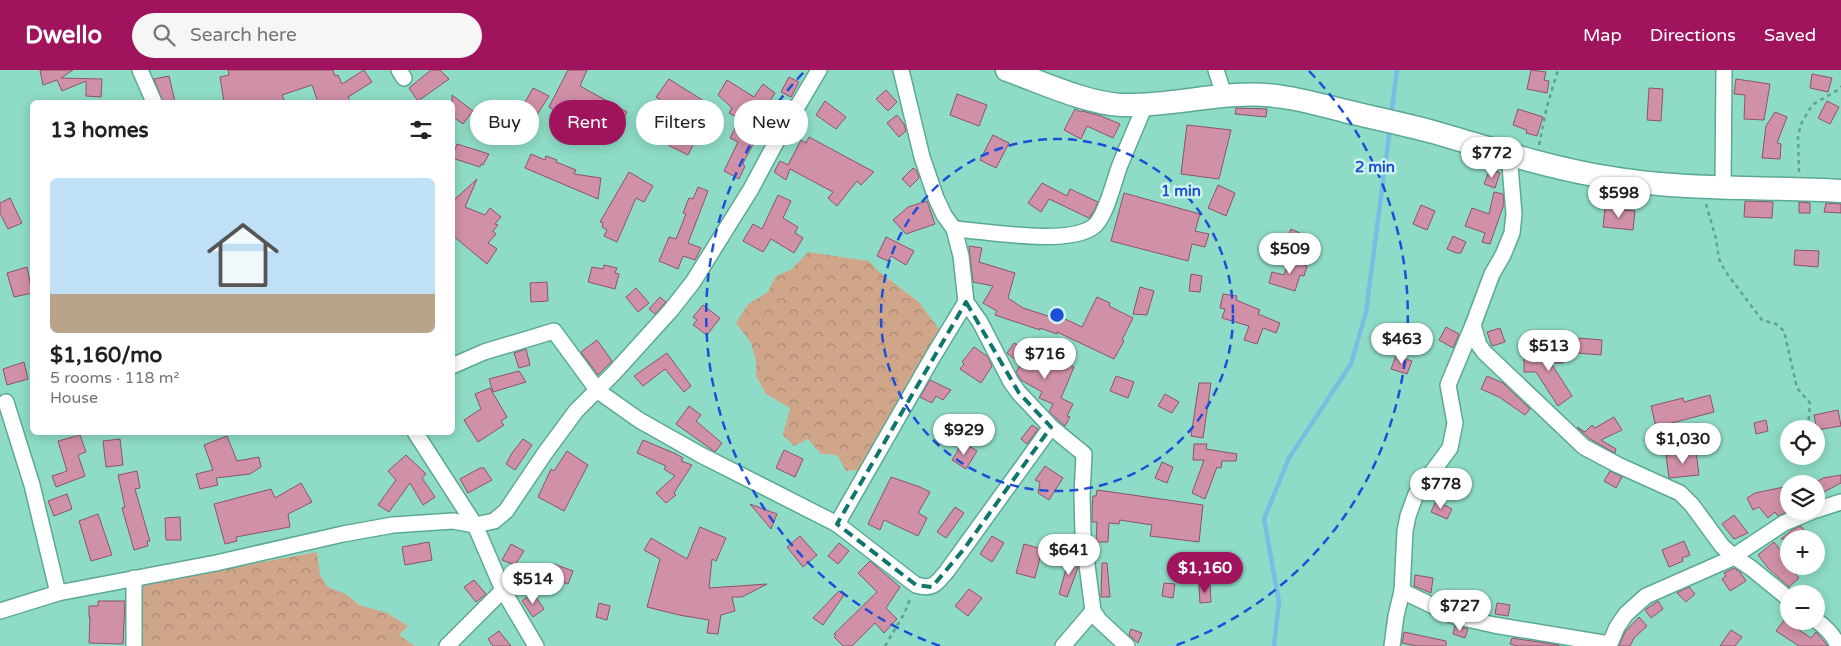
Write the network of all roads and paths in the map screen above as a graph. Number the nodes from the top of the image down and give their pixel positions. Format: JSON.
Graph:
{"nodes":[{"id":1,"x":140,"y":70,"type":"edge"},
{"id":2,"x":819,"y":70,"type":"edge"},
{"id":3,"x":901,"y":70,"type":"edge"},
{"id":4,"x":1007,"y":70,"type":"edge"},
{"id":5,"x":1216,"y":70,"type":"edge"},
{"id":6,"x":1558,"y":70,"type":"edge"},
{"id":7,"x":1724,"y":70,"type":"edge"},
{"id":8,"x":1841,"y":86,"type":"edge"},
{"id":9,"x":1224,"y":95,"type":"junction"},
{"id":10,"x":153,"y":100,"type":"edge"},
{"id":11,"x":1145,"y":105,"type":"junction"},
{"id":12,"x":1509,"y":154,"type":"junction"},
{"id":13,"x":1535,"y":161,"type":"junction"},
{"id":14,"x":1713,"y":187,"type":"junction"},
{"id":15,"x":1799,"y":188,"type":"junction"},
{"id":16,"x":1841,"y":191,"type":"edge"},
{"id":17,"x":954,"y":229,"type":"junction"},
{"id":18,"x":966,"y":302,"type":"junction"},
{"id":19,"x":1473,"y":325,"type":"junction"},
{"id":20,"x":455,"y":365,"type":"edge"},
{"id":21,"x":598,"y":391,"type":"junction"},
{"id":22,"x":6,"y":402,"type":"dead end"},
{"id":23,"x":1809,"y":420,"type":"edge"},
{"id":24,"x":1051,"y":428,"type":"junction"},
{"id":25,"x":417,"y":435,"type":"edge"},
{"id":26,"x":1841,"y":502,"type":"edge"},
{"id":27,"x":1825,"y":508,"type":"edge"},
{"id":28,"x":1792,"y":520,"type":"edge"},
{"id":29,"x":837,"y":524,"type":"junction"},
{"id":30,"x":474,"y":525,"type":"junction"},
{"id":31,"x":1733,"y":556,"type":"junction"},
{"id":32,"x":134,"y":578,"type":"junction"},
{"id":33,"x":916,"y":586,"type":"junction"},
{"id":34,"x":503,"y":590,"type":"junction"},
{"id":35,"x":1402,"y":591,"type":"junction"},
{"id":36,"x":1780,"y":592,"type":"edge"},
{"id":37,"x":58,"y":593,"type":"junction"},
{"id":38,"x":0,"y":611,"type":"edge"},
{"id":39,"x":1093,"y":611,"type":"junction"},
{"id":40,"x":1825,"y":627,"type":"edge"},
{"id":41,"x":1609,"y":645,"type":"edge"},
{"id":42,"x":134,"y":646,"type":"edge"},
{"id":43,"x":448,"y":646,"type":"edge"},
{"id":44,"x":536,"y":646,"type":"edge"},
{"id":45,"x":885,"y":646,"type":"edge"},
{"id":46,"x":1063,"y":646,"type":"edge"},
{"id":47,"x":1127,"y":646,"type":"edge"},
{"id":48,"x":1392,"y":646,"type":"edge"},
{"id":49,"x":1838,"y":646,"type":"edge"}],
"edges":[{"from":1,"to":10,"type":"street"},
{"from":2,"to":21,"type":"street"},
{"from":3,"to":17,"type":"street"},
{"from":4,"to":11,"type":"street"},
{"from":5,"to":9,"type":"street"},
{"from":6,"to":13,"type":"path"},
{"from":7,"to":14,"type":"street"},
{"from":8,"to":15,"type":"path"},
{"from":9,"to":11,"type":"street"},
{"from":9,"to":12,"type":"street"},
{"from":11,"to":17,"type":"street"},
{"from":12,"to":13,"type":"street"},
{"from":12,"to":19,"type":"street"},
{"from":13,"to":14,"type":"street"},
{"from":14,"to":15,"type":"street"},
{"from":14,"to":23,"type":"path"},
{"from":15,"to":16,"type":"street"},
{"from":17,"to":18,"type":"street"},
{"from":18,"to":24,"type":"street"},
{"from":18,"to":29,"type":"street"},
{"from":19,"to":31,"type":"street"},
{"from":19,"to":35,"type":"street"},
{"from":20,"to":21,"type":"street"},
{"from":21,"to":29,"type":"street"},
{"from":21,"to":30,"type":"street"},
{"from":22,"to":37,"type":"street"},
{"from":24,"to":33,"type":"street"},
{"from":24,"to":39,"type":"street"},
{"from":25,"to":30,"type":"street"},
{"from":26,"to":27,"type":"street"},
{"from":28,"to":31,"type":"street"},
{"from":29,"to":33,"type":"street"},
{"from":30,"to":32,"type":"street"},
{"from":30,"to":34,"type":"street"},
{"from":31,"to":36,"type":"street"},
{"from":31,"to":41,"type":"street"},
{"from":32,"to":37,"type":"street"},
{"from":32,"to":42,"type":"street"},
{"from":33,"to":45,"type":"path"},
{"from":34,"to":43,"type":"street"},
{"from":34,"to":44,"type":"street"},
{"from":35,"to":41,"type":"street"},
{"from":35,"to":48,"type":"street"},
{"from":37,"to":38,"type":"street"},
{"from":39,"to":46,"type":"street"},
{"from":39,"to":47,"type":"street"},
{"from":40,"to":49,"type":"street"}]}
